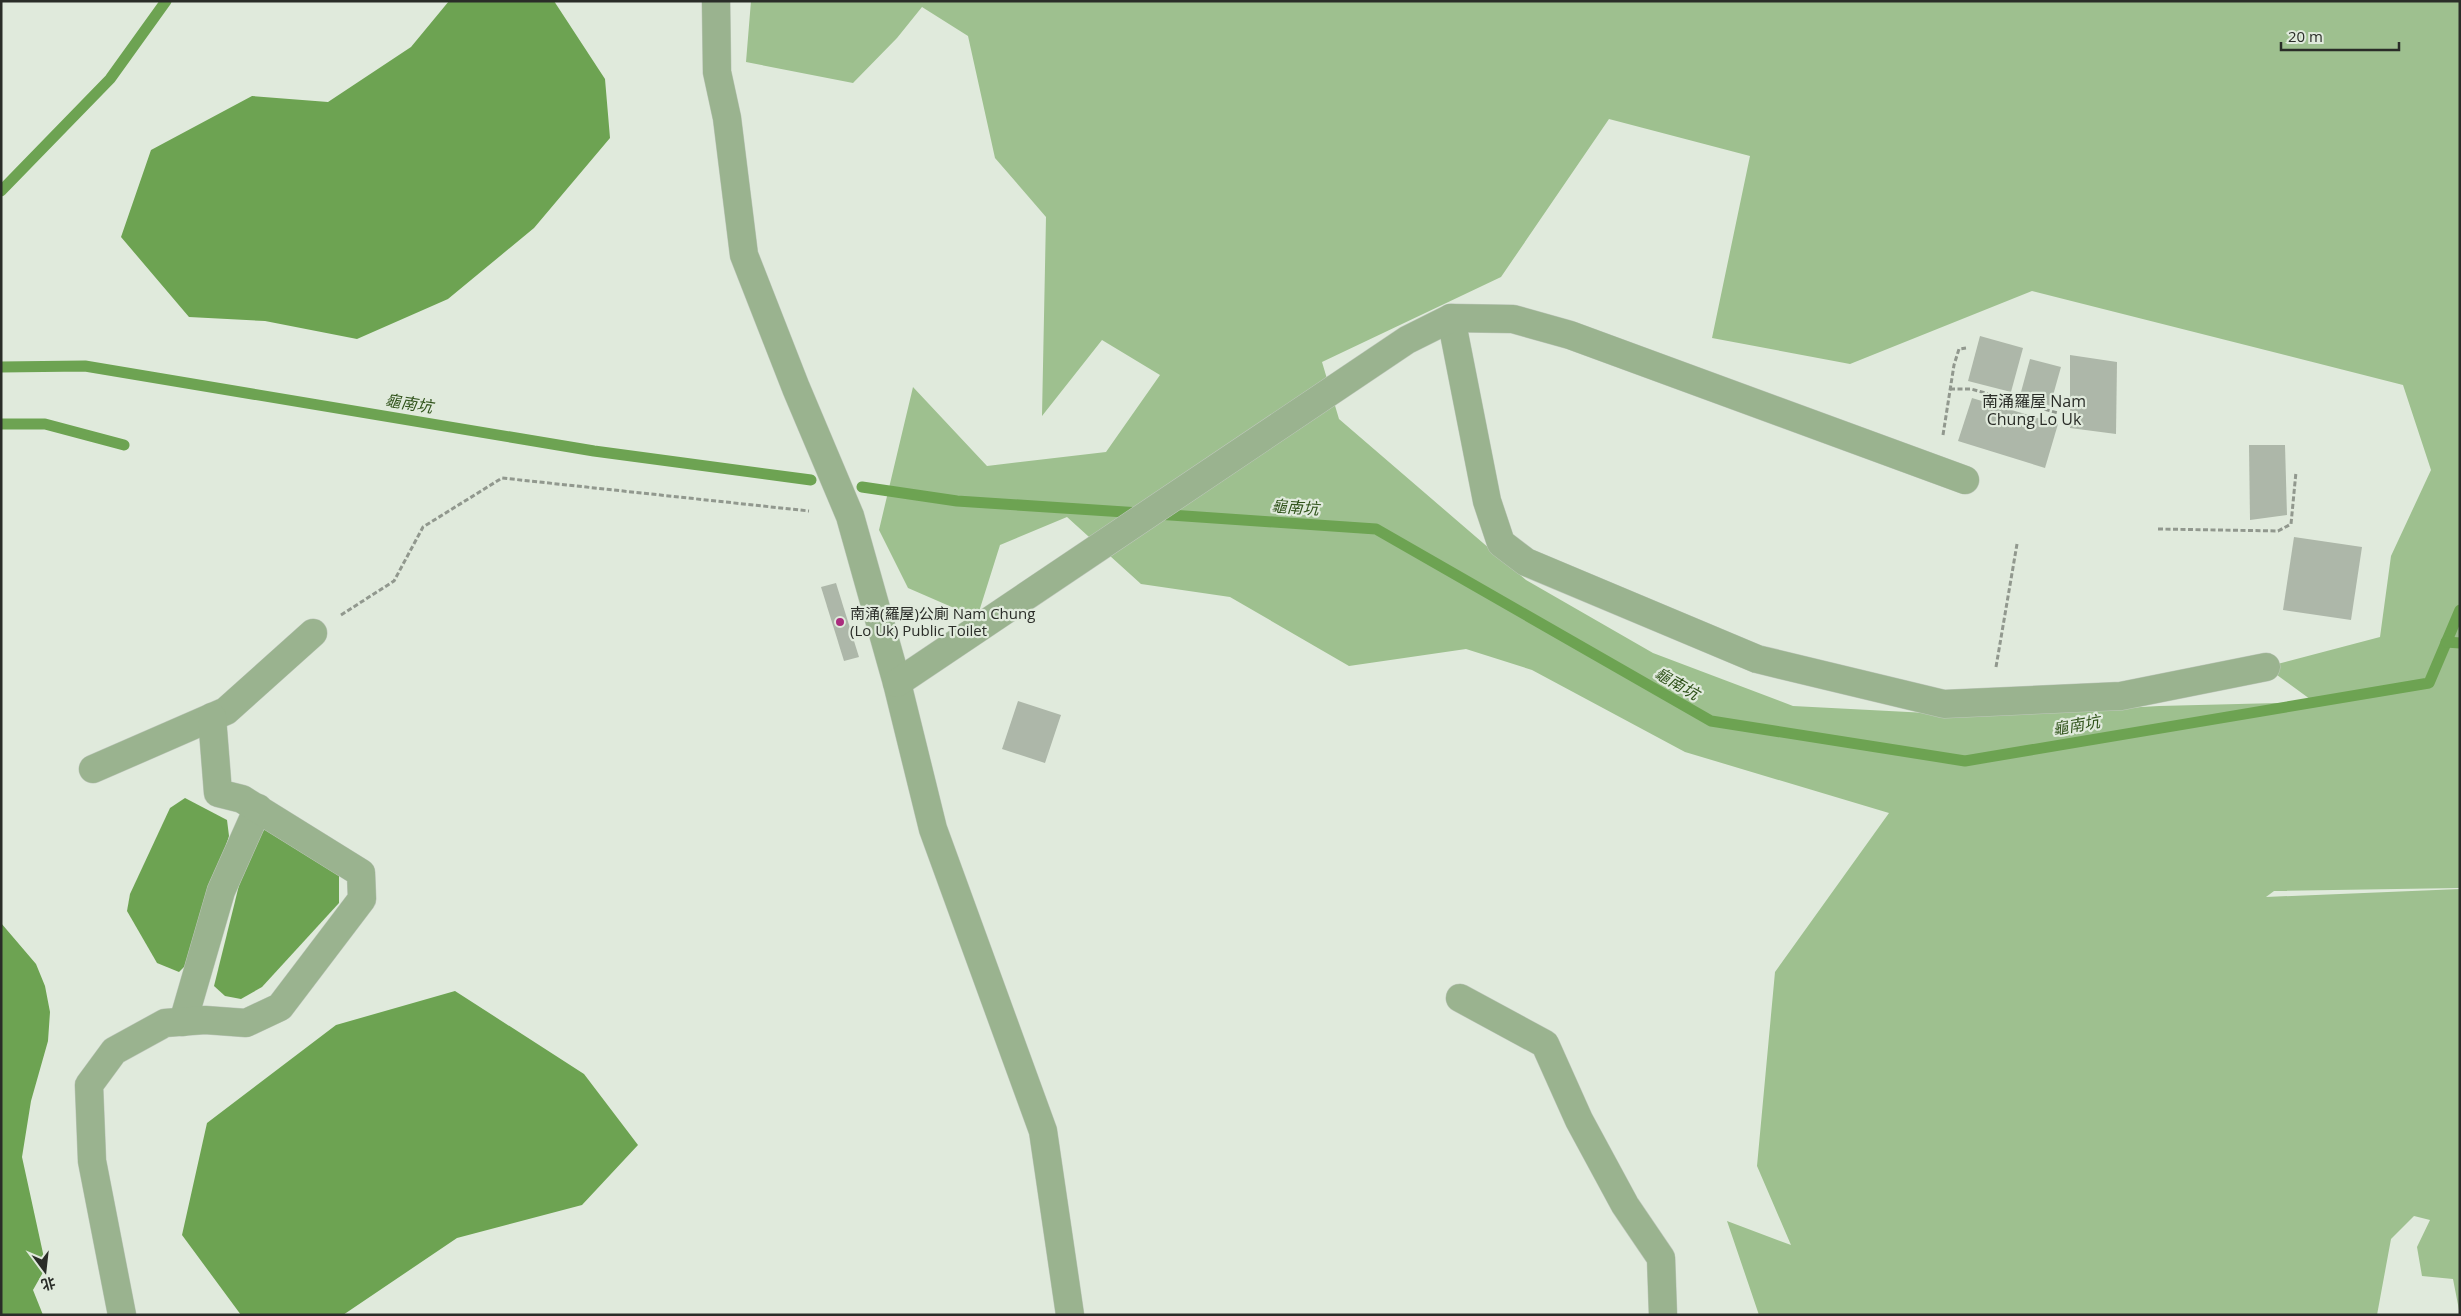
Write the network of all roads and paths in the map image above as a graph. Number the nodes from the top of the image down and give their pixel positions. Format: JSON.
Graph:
{"nodes":[{"id":1,"x":716,"y":1,"type":"edge"},
{"id":2,"x":1451,"y":318,"type":"junction"},
{"id":3,"x":1966,"y":348,"type":"dead end"},
{"id":4,"x":1950,"y":389,"type":"junction"},
{"id":5,"x":2058,"y":413,"type":"dead end"},
{"id":6,"x":2296,"y":472,"type":"dead end"},
{"id":7,"x":1953,"y":475,"type":"joint"},
{"id":8,"x":850,"y":516,"type":"junction"},
{"id":9,"x":2158,"y":529,"type":"dead end"},
{"id":10,"x":2016,"y":544,"type":"dead end"},
{"id":11,"x":314,"y":632,"type":"joint"},
{"id":12,"x":2266,"y":667,"type":"dead end"},
{"id":13,"x":897,"y":682,"type":"junction"},
{"id":14,"x":1990,"y":702,"type":"junction"},
{"id":15,"x":212,"y":717,"type":"junction"},
{"id":16,"x":94,"y":769,"type":"dead end"},
{"id":17,"x":258,"y":808,"type":"junction"},
{"id":18,"x":1460,"y":998,"type":"dead end"},
{"id":19,"x":183,"y":1022,"type":"junction"},
{"id":20,"x":122,"y":1315,"type":"edge"},
{"id":21,"x":1070,"y":1315,"type":"edge"},
{"id":22,"x":1663,"y":1315,"type":"edge"}],
"edges":[{"from":1,"to":8,"type":"street"},
{"from":2,"to":7,"type":"street"},
{"from":2,"to":13,"type":"street"},
{"from":2,"to":14,"type":"street"},
{"from":3,"to":4,"type":"path"},
{"from":4,"to":5,"type":"path"},
{"from":4,"to":7,"type":"path"},
{"from":6,"to":9,"type":"path"},
{"from":8,"to":11,"type":"path"},
{"from":8,"to":13,"type":"street"},
{"from":10,"to":14,"type":"path"},
{"from":11,"to":15,"type":"street"},
{"from":12,"to":14,"type":"street"},
{"from":13,"to":21,"type":"street"},
{"from":15,"to":16,"type":"street"},
{"from":15,"to":17,"type":"street"},
{"from":17,"to":19,"type":"street"},
{"from":17,"to":19,"type":"street"},
{"from":18,"to":22,"type":"street"},
{"from":19,"to":20,"type":"street"}]}
